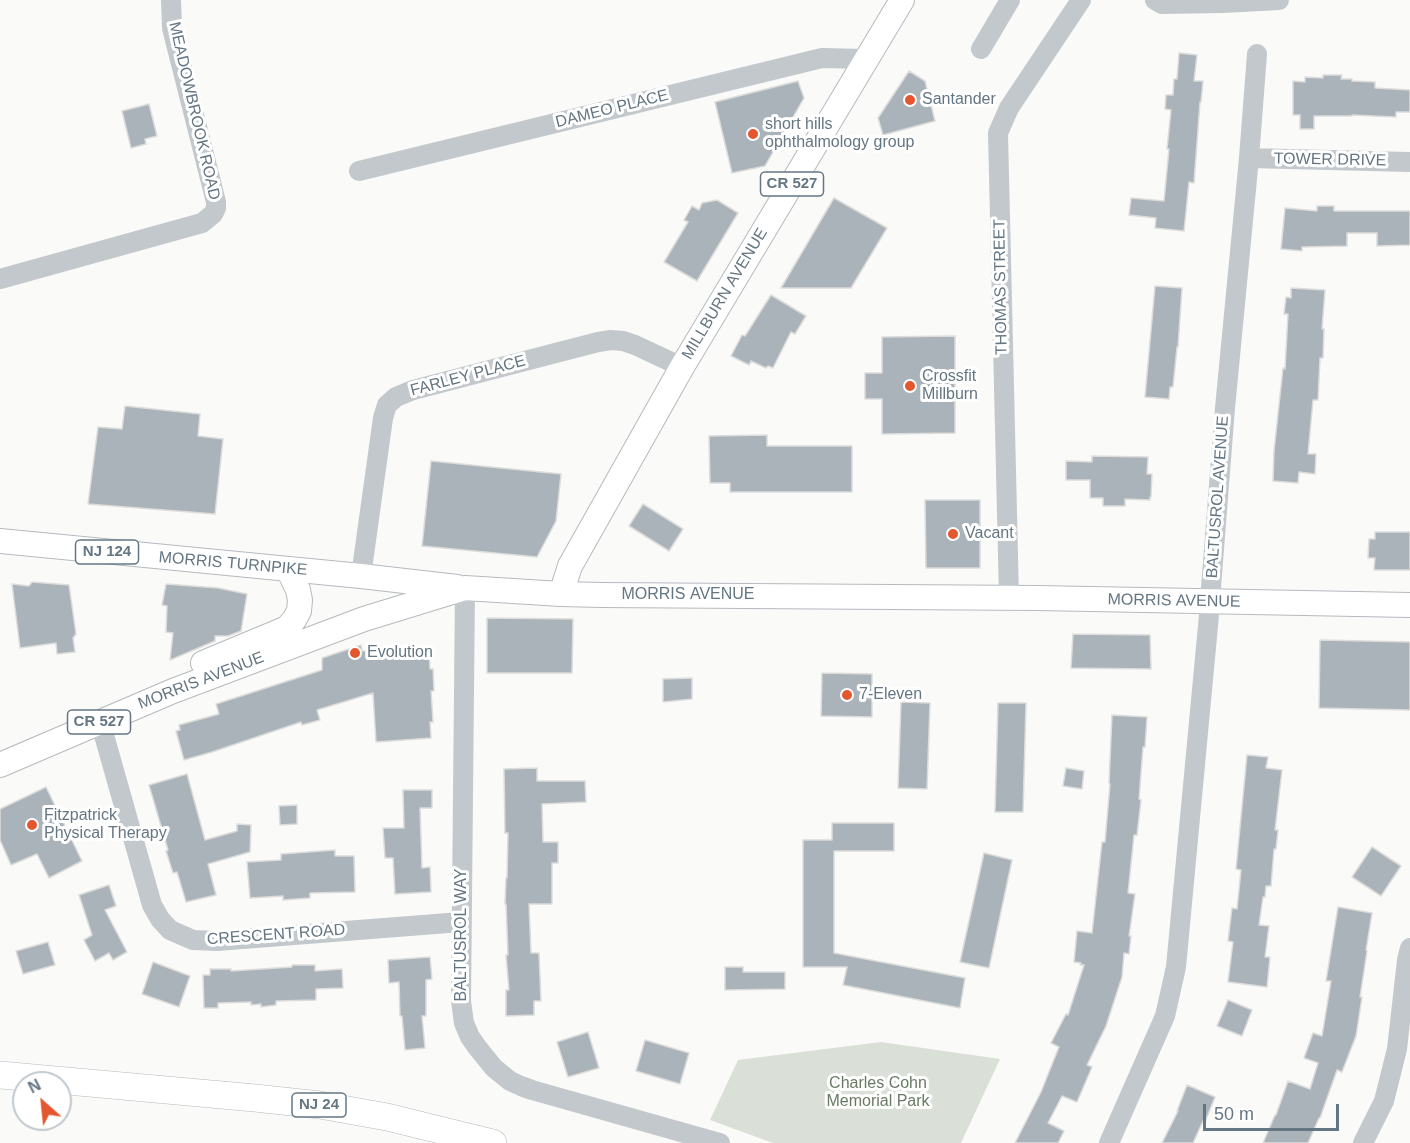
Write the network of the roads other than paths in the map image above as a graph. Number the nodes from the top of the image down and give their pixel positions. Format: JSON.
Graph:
{"nodes":[{"id":1,"x":171,"y":0,"type":"edge"},
{"id":2,"x":902,"y":0,"type":"edge"},
{"id":3,"x":1010,"y":0,"type":"edge"},
{"id":4,"x":1081,"y":0,"type":"edge"},
{"id":5,"x":1155,"y":0,"type":"edge"},
{"id":6,"x":1279,"y":0,"type":"edge"},
{"id":7,"x":1196,"y":2,"type":"edge"},
{"id":8,"x":981,"y":49,"type":"dead end"},
{"id":9,"x":1257,"y":54,"type":"dead end"},
{"id":10,"x":866,"y":59,"type":"junction"},
{"id":11,"x":1249,"y":158,"type":"junction"},
{"id":12,"x":1410,"y":162,"type":"edge"},
{"id":13,"x":359,"y":171,"type":"dead end"},
{"id":14,"x":0,"y":279,"type":"edge"},
{"id":15,"x":682,"y":368,"type":"junction"},
{"id":16,"x":0,"y":542,"type":"edge"},
{"id":17,"x":288,"y":569,"type":"junction"},
{"id":18,"x":360,"y":576,"type":"junction"},
{"id":19,"x":465,"y":588,"type":"junction"},
{"id":20,"x":561,"y":594,"type":"junction"},
{"id":21,"x":1009,"y":598,"type":"junction"},
{"id":22,"x":1210,"y":602,"type":"junction"},
{"id":23,"x":1410,"y":604,"type":"edge"},
{"id":24,"x":173,"y":691,"type":"junction"},
{"id":25,"x":100,"y":721,"type":"junction"},
{"id":26,"x":0,"y":765,"type":"edge"},
{"id":27,"x":461,"y":922,"type":"junction"},
{"id":28,"x":1410,"y":948,"type":"edge"},
{"id":29,"x":1405,"y":1038,"type":"edge"},
{"id":30,"x":0,"y":1075,"type":"edge"},
{"id":31,"x":493,"y":1143,"type":"edge"},
{"id":32,"x":720,"y":1143,"type":"edge"},
{"id":33,"x":1109,"y":1143,"type":"edge"},
{"id":34,"x":1363,"y":1143,"type":"edge"}],
"edges":[{"from":1,"to":14,"type":"street","name":"MEADOWBROOK ROAD"},
{"from":2,"to":10,"type":"main road","name":"MILLBURN AVENUE","number":"CR 527"},
{"from":3,"to":8,"type":"street"},
{"from":4,"to":21,"type":"street","name":"THOMAS STREET"},
{"from":5,"to":7,"type":"street"},
{"from":6,"to":7,"type":"street"},
{"from":9,"to":11,"type":"street","name":"BALTUSROL AVENUE"},
{"from":10,"to":13,"type":"street","name":"DAMEO PLACE"},
{"from":10,"to":15,"type":"main road","name":"MILLBURN AVENUE","number":"CR 527"},
{"from":11,"to":12,"type":"street","name":"TOWER DRIVE"},
{"from":11,"to":22,"type":"street","name":"BALTUSROL AVENUE"},
{"from":15,"to":18,"type":"street","name":"FARLEY PLACE"},
{"from":15,"to":20,"type":"main road","name":"MILLBURN AVENUE","number":"CR 527"},
{"from":16,"to":17,"type":"main road","name":"MORRIS TURNPIKE","number":"NJ 124"},
{"from":17,"to":18,"type":"main road","name":"MORRIS TURNPIKE","number":"NJ 124"},
{"from":17,"to":24,"type":"main road"},
{"from":18,"to":19,"type":"main road","name":"MORRIS TURNPIKE","number":"NJ 124"},
{"from":19,"to":20,"type":"main road","name":"MORRIS AVENUE","number":"NJ 124"},
{"from":19,"to":24,"type":"main road","name":"MORRIS AVENUE","number":"CR 527"},
{"from":19,"to":27,"type":"street","name":"BALTUSROL WAY"},
{"from":20,"to":21,"type":"main road","name":"MORRIS AVENUE","number":"NJ 124"},
{"from":21,"to":22,"type":"main road","name":"MORRIS AVENUE","number":"NJ 124"},
{"from":22,"to":23,"type":"main road","name":"MORRIS AVENUE","number":"NJ 124"},
{"from":22,"to":33,"type":"street","name":"BALTUSROL AVENUE"},
{"from":24,"to":25,"type":"main road","name":"MORRIS AVENUE","number":"CR 527"},
{"from":25,"to":26,"type":"main road","name":"MORRIS AVENUE","number":"CR 527"},
{"from":25,"to":27,"type":"street","name":"CRESCENT ROAD"},
{"from":27,"to":32,"type":"street","name":"BALTUSROL WAY"},
{"from":28,"to":29,"type":"street"},
{"from":29,"to":34,"type":"street"},
{"from":30,"to":31,"type":"highway","number":"NJ 24"}]}
